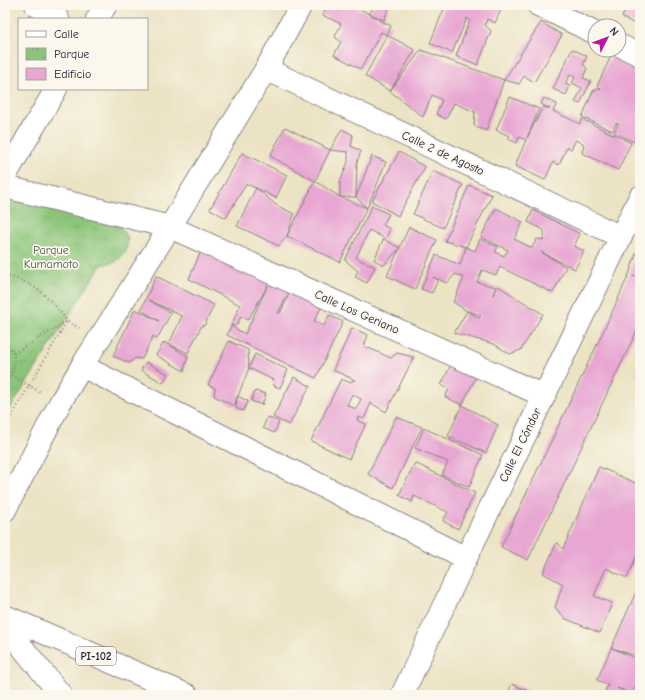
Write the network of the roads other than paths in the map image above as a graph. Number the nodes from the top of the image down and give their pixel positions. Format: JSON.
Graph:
{"nodes":[{"id":1,"x":36,"y":5,"type":"edge"},
{"id":2,"x":106,"y":5,"type":"edge"},
{"id":3,"x":301,"y":5,"type":"edge"},
{"id":4,"x":538,"y":5,"type":"edge"},
{"id":5,"x":56,"y":18,"type":"edge"},
{"id":6,"x":99,"y":18,"type":"edge"},
{"id":7,"x":587,"y":29,"type":"edge"},
{"id":8,"x":627,"y":49,"type":"edge"},
{"id":9,"x":640,"y":55,"type":"edge"},
{"id":10,"x":266,"y":69,"type":"junction"},
{"id":11,"x":55,"y":90,"type":"edge"},
{"id":12,"x":5,"y":176,"type":"edge"},
{"id":13,"x":5,"y":187,"type":"edge"},
{"id":14,"x":640,"y":197,"type":"edge"},
{"id":15,"x":170,"y":227,"type":"junction"},
{"id":16,"x":621,"y":237,"type":"junction"},
{"id":17,"x":82,"y":366,"type":"junction"},
{"id":18,"x":544,"y":396,"type":"junction"},
{"id":19,"x":5,"y":510,"type":"edge"},
{"id":20,"x":466,"y":558,"type":"junction"},
{"id":21,"x":5,"y":616,"type":"edge"},
{"id":22,"x":5,"y":626,"type":"edge"},
{"id":23,"x":61,"y":695,"type":"edge"},
{"id":24,"x":187,"y":695,"type":"edge"},
{"id":25,"x":402,"y":695,"type":"edge"}],
"edges":[{"from":1,"to":5,"type":"street"},
{"from":2,"to":6,"type":"street"},
{"from":3,"to":10,"type":"street"},
{"from":4,"to":7,"type":"street"},
{"from":8,"to":9,"type":"street"},
{"from":10,"to":15,"type":"street"},
{"from":10,"to":16,"type":"street","name":"Calle 2 de Agosto"},
{"from":11,"to":12,"type":"street"},
{"from":13,"to":15,"type":"street","name":"Calle Los Geriano"},
{"from":14,"to":16,"type":"street","name":"Calle El Cóndor"},
{"from":15,"to":17,"type":"street"},
{"from":15,"to":18,"type":"street","name":"Calle Los Geriano"},
{"from":16,"to":18,"type":"street","name":"Calle El Cóndor"},
{"from":17,"to":19,"type":"street"},
{"from":17,"to":20,"type":"street"},
{"from":18,"to":20,"type":"street","name":"Calle El Cóndor"},
{"from":20,"to":25,"type":"street","name":"Calle El Cóndor"},
{"from":21,"to":24,"type":"street","number":"PI-102"},
{"from":22,"to":23,"type":"street"}]}
